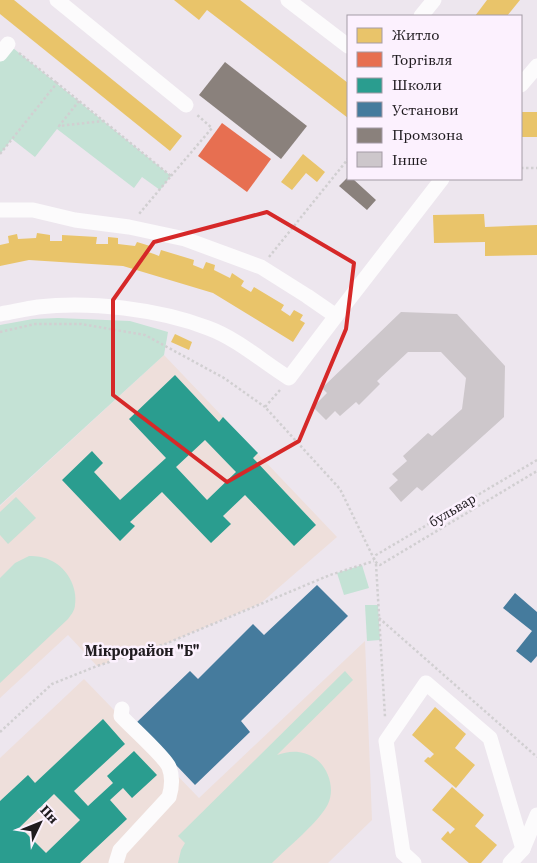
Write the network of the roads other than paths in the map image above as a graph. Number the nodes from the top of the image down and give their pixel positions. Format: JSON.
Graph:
{"nodes":[{"id":1,"x":57,"y":0,"type":"edge"},
{"id":2,"x":288,"y":0,"type":"edge"},
{"id":3,"x":434,"y":0,"type":"edge"},
{"id":4,"x":422,"y":15,"type":"edge"},
{"id":5,"x":347,"y":45,"type":"edge"},
{"id":6,"x":537,"y":66,"type":"edge"},
{"id":7,"x":522,"y":84,"type":"edge"},
{"id":8,"x":186,"y":105,"type":"road end"},
{"id":9,"x":441,"y":180,"type":"edge"},
{"id":10,"x":0,"y":210,"type":"edge"},
{"id":11,"x":0,"y":314,"type":"edge"},
{"id":12,"x":336,"y":316,"type":"junction"},
{"id":13,"x":122,"y":709,"type":"dead end"},
{"id":14,"x":537,"y":815,"type":"edge"},
{"id":15,"x":523,"y":849,"type":"junction"},
{"id":16,"x":116,"y":863,"type":"edge"},
{"id":17,"x":414,"y":863,"type":"edge"},
{"id":18,"x":510,"y":863,"type":"edge"}],
"edges":[{"from":1,"to":8,"type":"lane"},
{"from":2,"to":5,"type":"lane"},
{"from":3,"to":4,"type":"lane"},
{"from":6,"to":7,"type":"lane"},
{"from":9,"to":12,"type":"lane"},
{"from":10,"to":12,"type":"lane"},
{"from":11,"to":12,"type":"lane"},
{"from":13,"to":16,"type":"lane"},
{"from":14,"to":15,"type":"lane"},
{"from":15,"to":17,"type":"lane"},
{"from":15,"to":18,"type":"lane"}]}
